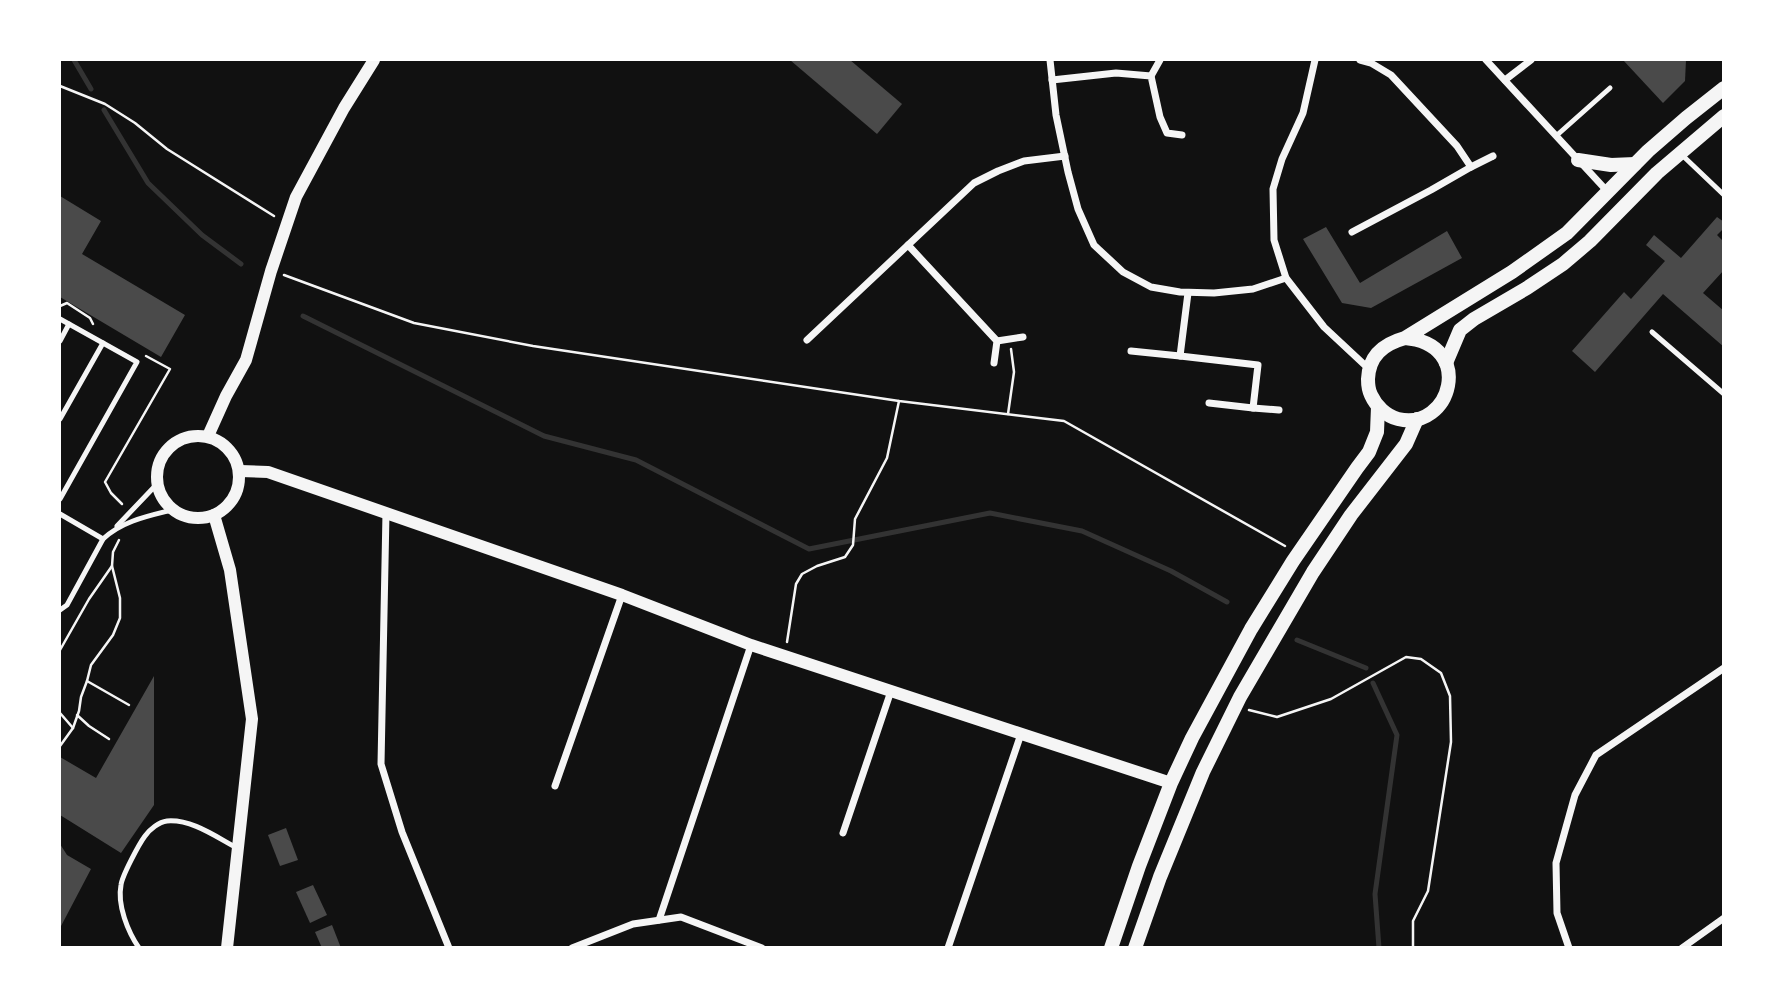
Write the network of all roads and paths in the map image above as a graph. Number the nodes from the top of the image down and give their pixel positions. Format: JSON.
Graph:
{"nodes":[{"id":1,"x":374,"y":60,"type":"edge"},
{"id":2,"x":1050,"y":60,"type":"edge"},
{"id":3,"x":1160,"y":60,"type":"edge"},
{"id":4,"x":1315,"y":60,"type":"edge"},
{"id":5,"x":1360,"y":60,"type":"edge"},
{"id":6,"x":1486,"y":60,"type":"edge"},
{"id":7,"x":1531,"y":60,"type":"edge"},
{"id":8,"x":1151,"y":76,"type":"junction"},
{"id":9,"x":1052,"y":80,"type":"junction"},
{"id":10,"x":1505,"y":80,"type":"junction"},
{"id":11,"x":60,"y":86,"type":"edge"},
{"id":12,"x":1610,"y":88,"type":"dead end"},
{"id":13,"x":1724,"y":88,"type":"edge"},
{"id":14,"x":1724,"y":116,"type":"edge"},
{"id":15,"x":1182,"y":135,"type":"dead end"},
{"id":16,"x":1556,"y":136,"type":"junction"},
{"id":17,"x":1680,"y":153,"type":"junction"},
{"id":18,"x":1065,"y":156,"type":"junction"},
{"id":19,"x":1493,"y":156,"type":"dead end"},
{"id":20,"x":1578,"y":160,"type":"junction"},
{"id":21,"x":1635,"y":164,"type":"junction"},
{"id":22,"x":1471,"y":167,"type":"junction"},
{"id":23,"x":1607,"y":191,"type":"junction"},
{"id":24,"x":1724,"y":195,"type":"edge"},
{"id":25,"x":287,"y":224,"type":"junction"},
{"id":26,"x":1352,"y":232,"type":"dead end"},
{"id":27,"x":908,"y":245,"type":"junction"},
{"id":28,"x":271,"y":271,"type":"junction"},
{"id":29,"x":1286,"y":278,"type":"junction"},
{"id":30,"x":1188,"y":293,"type":"junction"},
{"id":31,"x":60,"y":319,"type":"edge"},
{"id":32,"x":69,"y":324,"type":"junction"},
{"id":33,"x":1652,"y":331,"type":"dead end"},
{"id":34,"x":1023,"y":337,"type":"dead end"},
{"id":35,"x":1405,"y":338,"type":"junction"},
{"id":36,"x":1010,"y":339,"type":"junction"},
{"id":37,"x":60,"y":341,"type":"edge"},
{"id":38,"x":807,"y":341,"type":"dead end"},
{"id":39,"x":997,"y":341,"type":"junction"},
{"id":40,"x":103,"y":343,"type":"junction"},
{"id":41,"x":1131,"y":351,"type":"dead end"},
{"id":42,"x":1180,"y":356,"type":"junction"},
{"id":43,"x":994,"y":363,"type":"dead end"},
{"id":44,"x":1446,"y":363,"type":"junction"},
{"id":45,"x":1368,"y":369,"type":"junction"},
{"id":46,"x":1724,"y":394,"type":"edge"},
{"id":47,"x":899,"y":401,"type":"junction"},
{"id":48,"x":1209,"y":403,"type":"dead end"},
{"id":49,"x":1378,"y":407,"type":"junction"},
{"id":50,"x":1253,"y":408,"type":"junction"},
{"id":51,"x":1279,"y":410,"type":"dead end"},
{"id":52,"x":1008,"y":414,"type":"junction"},
{"id":53,"x":60,"y":419,"type":"edge"},
{"id":54,"x":1417,"y":419,"type":"junction"},
{"id":55,"x":208,"y":436,"type":"junction"},
{"id":56,"x":240,"y":471,"type":"junction"},
{"id":57,"x":157,"y":484,"type":"junction"},
{"id":58,"x":60,"y":499,"type":"edge"},
{"id":59,"x":172,"y":510,"type":"junction"},
{"id":60,"x":386,"y":513,"type":"junction"},
{"id":61,"x":60,"y":514,"type":"edge"},
{"id":62,"x":214,"y":516,"type":"junction"},
{"id":63,"x":112,"y":530,"type":"junction"},
{"id":64,"x":121,"y":537,"type":"dead end"},
{"id":65,"x":103,"y":539,"type":"junction"},
{"id":66,"x":1298,"y":553,"type":"junction"},
{"id":67,"x":112,"y":566,"type":"junction"},
{"id":68,"x":622,"y":595,"type":"junction"},
{"id":69,"x":60,"y":610,"type":"edge"},
{"id":70,"x":61,"y":645,"type":"edge"},
{"id":71,"x":751,"y":645,"type":"junction"},
{"id":72,"x":60,"y":650,"type":"edge"},
{"id":73,"x":785,"y":656,"type":"junction"},
{"id":74,"x":1724,"y":667,"type":"edge"},
{"id":75,"x":88,"y":681,"type":"junction"},
{"id":76,"x":891,"y":691,"type":"junction"},
{"id":77,"x":129,"y":705,"type":"dead end"},
{"id":78,"x":1235,"y":707,"type":"junction"},
{"id":79,"x":60,"y":713,"type":"edge"},
{"id":80,"x":78,"y":715,"type":"junction"},
{"id":81,"x":72,"y":728,"type":"junction"},
{"id":82,"x":1021,"y":734,"type":"junction"},
{"id":83,"x":109,"y":739,"type":"dead end"},
{"id":84,"x":60,"y":746,"type":"edge"},
{"id":85,"x":1171,"y":783,"type":"junction"},
{"id":86,"x":555,"y":786,"type":"dead end"},
{"id":87,"x":1194,"y":793,"type":"junction"},
{"id":88,"x":843,"y":833,"type":"dead end"},
{"id":89,"x":237,"y":848,"type":"junction"},
{"id":90,"x":1724,"y":918,"type":"edge"},
{"id":91,"x":659,"y":920,"type":"junction"},
{"id":92,"x":598,"y":937,"type":"junction"},
{"id":93,"x":139,"y":947,"type":"edge"},
{"id":94,"x":227,"y":947,"type":"edge"},
{"id":95,"x":449,"y":947,"type":"edge"},
{"id":96,"x":572,"y":947,"type":"edge"},
{"id":97,"x":603,"y":947,"type":"edge"},
{"id":98,"x":762,"y":947,"type":"edge"},
{"id":99,"x":948,"y":947,"type":"edge"},
{"id":100,"x":1111,"y":947,"type":"edge"},
{"id":101,"x":1135,"y":947,"type":"edge"},
{"id":102,"x":1413,"y":947,"type":"edge"},
{"id":103,"x":1569,"y":947,"type":"edge"},
{"id":104,"x":1682,"y":947,"type":"edge"}],
"edges":[{"from":1,"to":25,"type":"street"},
{"from":2,"to":9,"type":"street"},
{"from":3,"to":8,"type":"street"},
{"from":4,"to":29,"type":"street"},
{"from":5,"to":22,"type":"street"},
{"from":6,"to":10,"type":"street"},
{"from":7,"to":10,"type":"street"},
{"from":8,"to":9,"type":"street"},
{"from":8,"to":15,"type":"street"},
{"from":9,"to":18,"type":"street"},
{"from":10,"to":16,"type":"street"},
{"from":11,"to":25,"type":"path"},
{"from":12,"to":16,"type":"lane"},
{"from":13,"to":21,"type":"main road"},
{"from":14,"to":17,"type":"main road"},
{"from":16,"to":20,"type":"street"},
{"from":17,"to":24,"type":"lane"},
{"from":17,"to":44,"type":"main road"},
{"from":18,"to":27,"type":"street"},
{"from":18,"to":30,"type":"street"},
{"from":19,"to":22,"type":"street"},
{"from":20,"to":21,"type":"main road"},
{"from":20,"to":23,"type":"street"},
{"from":21,"to":23,"type":"main road"},
{"from":22,"to":26,"type":"street"},
{"from":23,"to":35,"type":"main road"},
{"from":25,"to":28,"type":"street"},
{"from":27,"to":38,"type":"street"},
{"from":27,"to":39,"type":"street"},
{"from":28,"to":47,"type":"path"},
{"from":28,"to":55,"type":"street"},
{"from":29,"to":30,"type":"street"},
{"from":29,"to":45,"type":"street"},
{"from":30,"to":42,"type":"street"},
{"from":31,"to":32,"type":"lane"},
{"from":32,"to":37,"type":"lane"},
{"from":32,"to":40,"type":"lane"},
{"from":33,"to":46,"type":"lane"},
{"from":34,"to":36,"type":"street"},
{"from":35,"to":44,"type":"main road"},
{"from":35,"to":45,"type":"main road"},
{"from":36,"to":39,"type":"street"},
{"from":36,"to":52,"type":"path"},
{"from":39,"to":43,"type":"street"},
{"from":40,"to":53,"type":"lane"},
{"from":40,"to":58,"type":"lane"},
{"from":41,"to":42,"type":"street"},
{"from":42,"to":50,"type":"street"},
{"from":44,"to":54,"type":"main road"},
{"from":45,"to":49,"type":"main road"},
{"from":47,"to":52,"type":"path"},
{"from":47,"to":73,"type":"path"},
{"from":48,"to":50,"type":"street"},
{"from":49,"to":54,"type":"main road"},
{"from":49,"to":66,"type":"main road"},
{"from":50,"to":51,"type":"street"},
{"from":52,"to":66,"type":"path"},
{"from":54,"to":78,"type":"main road"},
{"from":55,"to":56,"type":"street"},
{"from":55,"to":57,"type":"street"},
{"from":56,"to":60,"type":"street"},
{"from":56,"to":62,"type":"street"},
{"from":57,"to":59,"type":"street"},
{"from":57,"to":63,"type":"lane"},
{"from":59,"to":62,"type":"street"},
{"from":59,"to":63,"type":"lane"},
{"from":60,"to":68,"type":"street"},
{"from":60,"to":95,"type":"street"},
{"from":61,"to":65,"type":"lane"},
{"from":62,"to":89,"type":"street"},
{"from":63,"to":65,"type":"lane"},
{"from":64,"to":67,"type":"path"},
{"from":65,"to":69,"type":"lane"},
{"from":66,"to":85,"type":"main road"},
{"from":67,"to":70,"type":"path"},
{"from":67,"to":75,"type":"path"},
{"from":68,"to":71,"type":"street"},
{"from":68,"to":86,"type":"street"},
{"from":70,"to":72,"type":"path"},
{"from":71,"to":73,"type":"street"},
{"from":71,"to":91,"type":"street"},
{"from":73,"to":76,"type":"street"},
{"from":74,"to":103,"type":"street"},
{"from":75,"to":77,"type":"path"},
{"from":75,"to":80,"type":"path"},
{"from":76,"to":82,"type":"street"},
{"from":76,"to":88,"type":"street"},
{"from":78,"to":87,"type":"main road"},
{"from":78,"to":102,"type":"path"},
{"from":79,"to":81,"type":"path"},
{"from":80,"to":81,"type":"path"},
{"from":80,"to":83,"type":"path"},
{"from":81,"to":84,"type":"path"},
{"from":82,"to":85,"type":"street"},
{"from":82,"to":99,"type":"street"},
{"from":85,"to":87,"type":"main road"},
{"from":85,"to":100,"type":"main road"},
{"from":87,"to":101,"type":"main road"},
{"from":89,"to":93,"type":"lane"},
{"from":89,"to":94,"type":"street"},
{"from":90,"to":104,"type":"street"},
{"from":91,"to":92,"type":"street"},
{"from":91,"to":98,"type":"street"},
{"from":92,"to":96,"type":"street"},
{"from":92,"to":97,"type":"street"}]}
